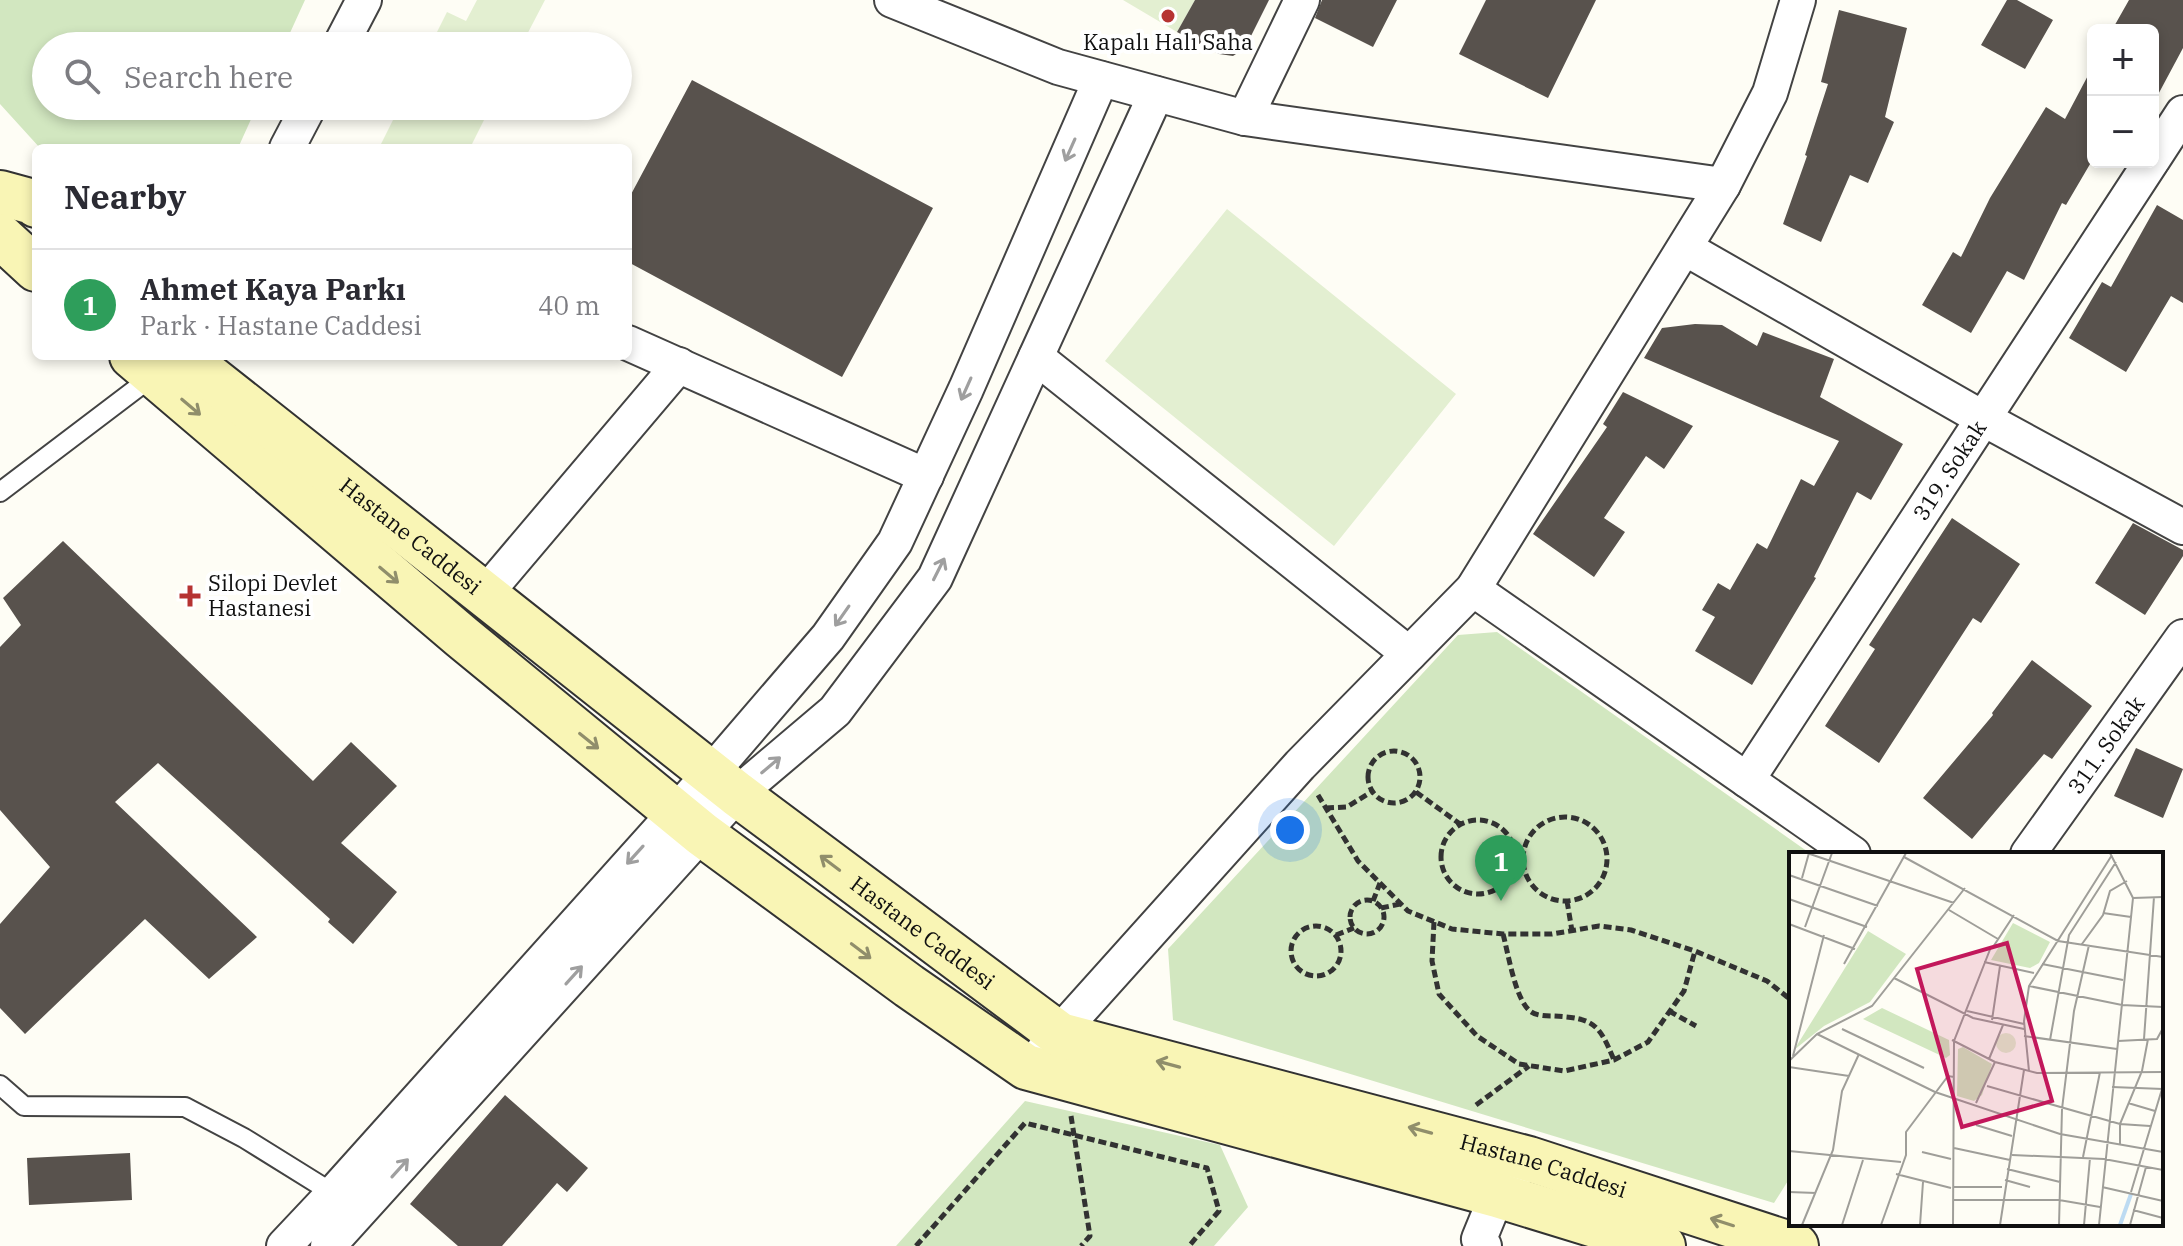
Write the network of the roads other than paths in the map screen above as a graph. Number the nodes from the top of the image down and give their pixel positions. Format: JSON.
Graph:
{"nodes":[{"id":1,"x":364,"y":0,"type":"edge"},
{"id":2,"x":892,"y":0,"type":"edge"},
{"id":3,"x":1302,"y":0,"type":"edge"},
{"id":4,"x":1798,"y":0,"type":"edge"},
{"id":5,"x":347,"y":32,"type":"edge"},
{"id":6,"x":1101,"y":79,"type":"junction"},
{"id":7,"x":1156,"y":94,"type":"junction"},
{"id":8,"x":2183,"y":113,"type":"edge"},
{"id":9,"x":1245,"y":118,"type":"junction"},
{"id":10,"x":302,"y":120,"type":"edge"},
{"id":11,"x":289,"y":144,"type":"edge"},
{"id":12,"x":2159,"y":149,"type":"edge"},
{"id":13,"x":2147,"y":168,"type":"edge"},
{"id":14,"x":1723,"y":185,"type":"junction"},
{"id":15,"x":0,"y":193,"type":"edge"},
{"id":16,"x":32,"y":202,"type":"edge"},
{"id":17,"x":0,"y":236,"type":"edge"},
{"id":18,"x":1685,"y":248,"type":"junction"},
{"id":19,"x":32,"y":265,"type":"edge"},
{"id":20,"x":632,"y":345,"type":"edge"},
{"id":21,"x":1036,"y":357,"type":"junction"},
{"id":22,"x":161,"y":361,"type":"edge"},
{"id":23,"x":679,"y":365,"type":"junction"},
{"id":24,"x":1984,"y":419,"type":"junction"},
{"id":25,"x":926,"y":476,"type":"junction"},
{"id":26,"x":0,"y":492,"type":"edge"},
{"id":27,"x":2183,"y":527,"type":"edge"},
{"id":28,"x":1473,"y":589,"type":"junction"},
{"id":29,"x":485,"y":594,"type":"junction"},
{"id":30,"x":2183,"y":637,"type":"edge"},
{"id":31,"x":1409,"y":654,"type":"junction"},
{"id":32,"x":1747,"y":780,"type":"junction"},
{"id":33,"x":724,"y":783,"type":"junction"},
{"id":34,"x":688,"y":822,"type":"junction"},
{"id":35,"x":1850,"y":852,"type":"edge"},
{"id":36,"x":2029,"y":852,"type":"edge"},
{"id":37,"x":1050,"y":1060,"type":"junction"},
{"id":38,"x":0,"y":1085,"type":"edge"},
{"id":39,"x":1529,"y":1159,"type":"junction"},
{"id":40,"x":1497,"y":1195,"type":"junction"},
{"id":41,"x":348,"y":1201,"type":"junction"},
{"id":42,"x":1784,"y":1238,"type":"edge"},
{"id":43,"x":284,"y":1246,"type":"edge"},
{"id":44,"x":328,"y":1246,"type":"edge"},
{"id":45,"x":1484,"y":1246,"type":"edge"},
{"id":46,"x":1663,"y":1246,"type":"edge"}],
"edges":[{"from":1,"to":5,"type":"street"},
{"from":2,"to":6,"type":"street"},
{"from":3,"to":9,"type":"street"},
{"from":4,"to":14,"type":"street"},
{"from":6,"to":7,"type":"street"},
{"from":6,"to":25,"type":"street","one_way":true},
{"from":7,"to":9,"type":"street"},
{"from":7,"to":21,"type":"street"},
{"from":8,"to":12,"type":"street","name":"319. Sokak"},
{"from":9,"to":14,"type":"street"},
{"from":10,"to":11,"type":"street"},
{"from":13,"to":24,"type":"street","name":"319. Sokak"},
{"from":14,"to":18,"type":"street"},
{"from":15,"to":16,"type":"main road"},
{"from":17,"to":19,"type":"main road"},
{"from":18,"to":24,"type":"street"},
{"from":18,"to":28,"type":"street"},
{"from":20,"to":23,"type":"street"},
{"from":21,"to":31,"type":"street"},
{"from":33,"to":21,"type":"street","one_way":true},
{"from":22,"to":26,"type":"lane"},
{"from":22,"to":29,"type":"main road","name":"Hastane Caddesi"},
{"from":22,"to":34,"type":"main road","name":"Hastane Caddesi","one_way":true},
{"from":23,"to":25,"type":"street"},
{"from":23,"to":29,"type":"street"},
{"from":24,"to":27,"type":"street"},
{"from":24,"to":32,"type":"street","name":"319. Sokak"},
{"from":25,"to":33,"type":"street","one_way":true},
{"from":28,"to":31,"type":"street"},
{"from":28,"to":32,"type":"street"},
{"from":29,"to":33,"type":"main road","name":"Hastane Caddesi"},
{"from":30,"to":36,"type":"street","name":"311. Sokak"},
{"from":31,"to":37,"type":"street"},
{"from":32,"to":35,"type":"street"},
{"from":33,"to":34,"type":"street"},
{"from":37,"to":33,"type":"main road","name":"Hastane Caddesi","one_way":true},
{"from":34,"to":37,"type":"main road","name":"Hastane Caddesi","one_way":true},
{"from":34,"to":41,"type":"street"},
{"from":39,"to":37,"type":"main road","name":"Hastane Caddesi","one_way":true},
{"from":37,"to":40,"type":"main road","name":"Hastane Caddesi"},
{"from":38,"to":41,"type":"lane"},
{"from":39,"to":40,"type":"street"},
{"from":42,"to":39,"type":"main road","name":"Hastane Caddesi","one_way":true},
{"from":40,"to":45,"type":"street"},
{"from":40,"to":46,"type":"main road","name":"Hastane Caddesi"},
{"from":41,"to":43,"type":"street"},
{"from":41,"to":44,"type":"street"}]}
